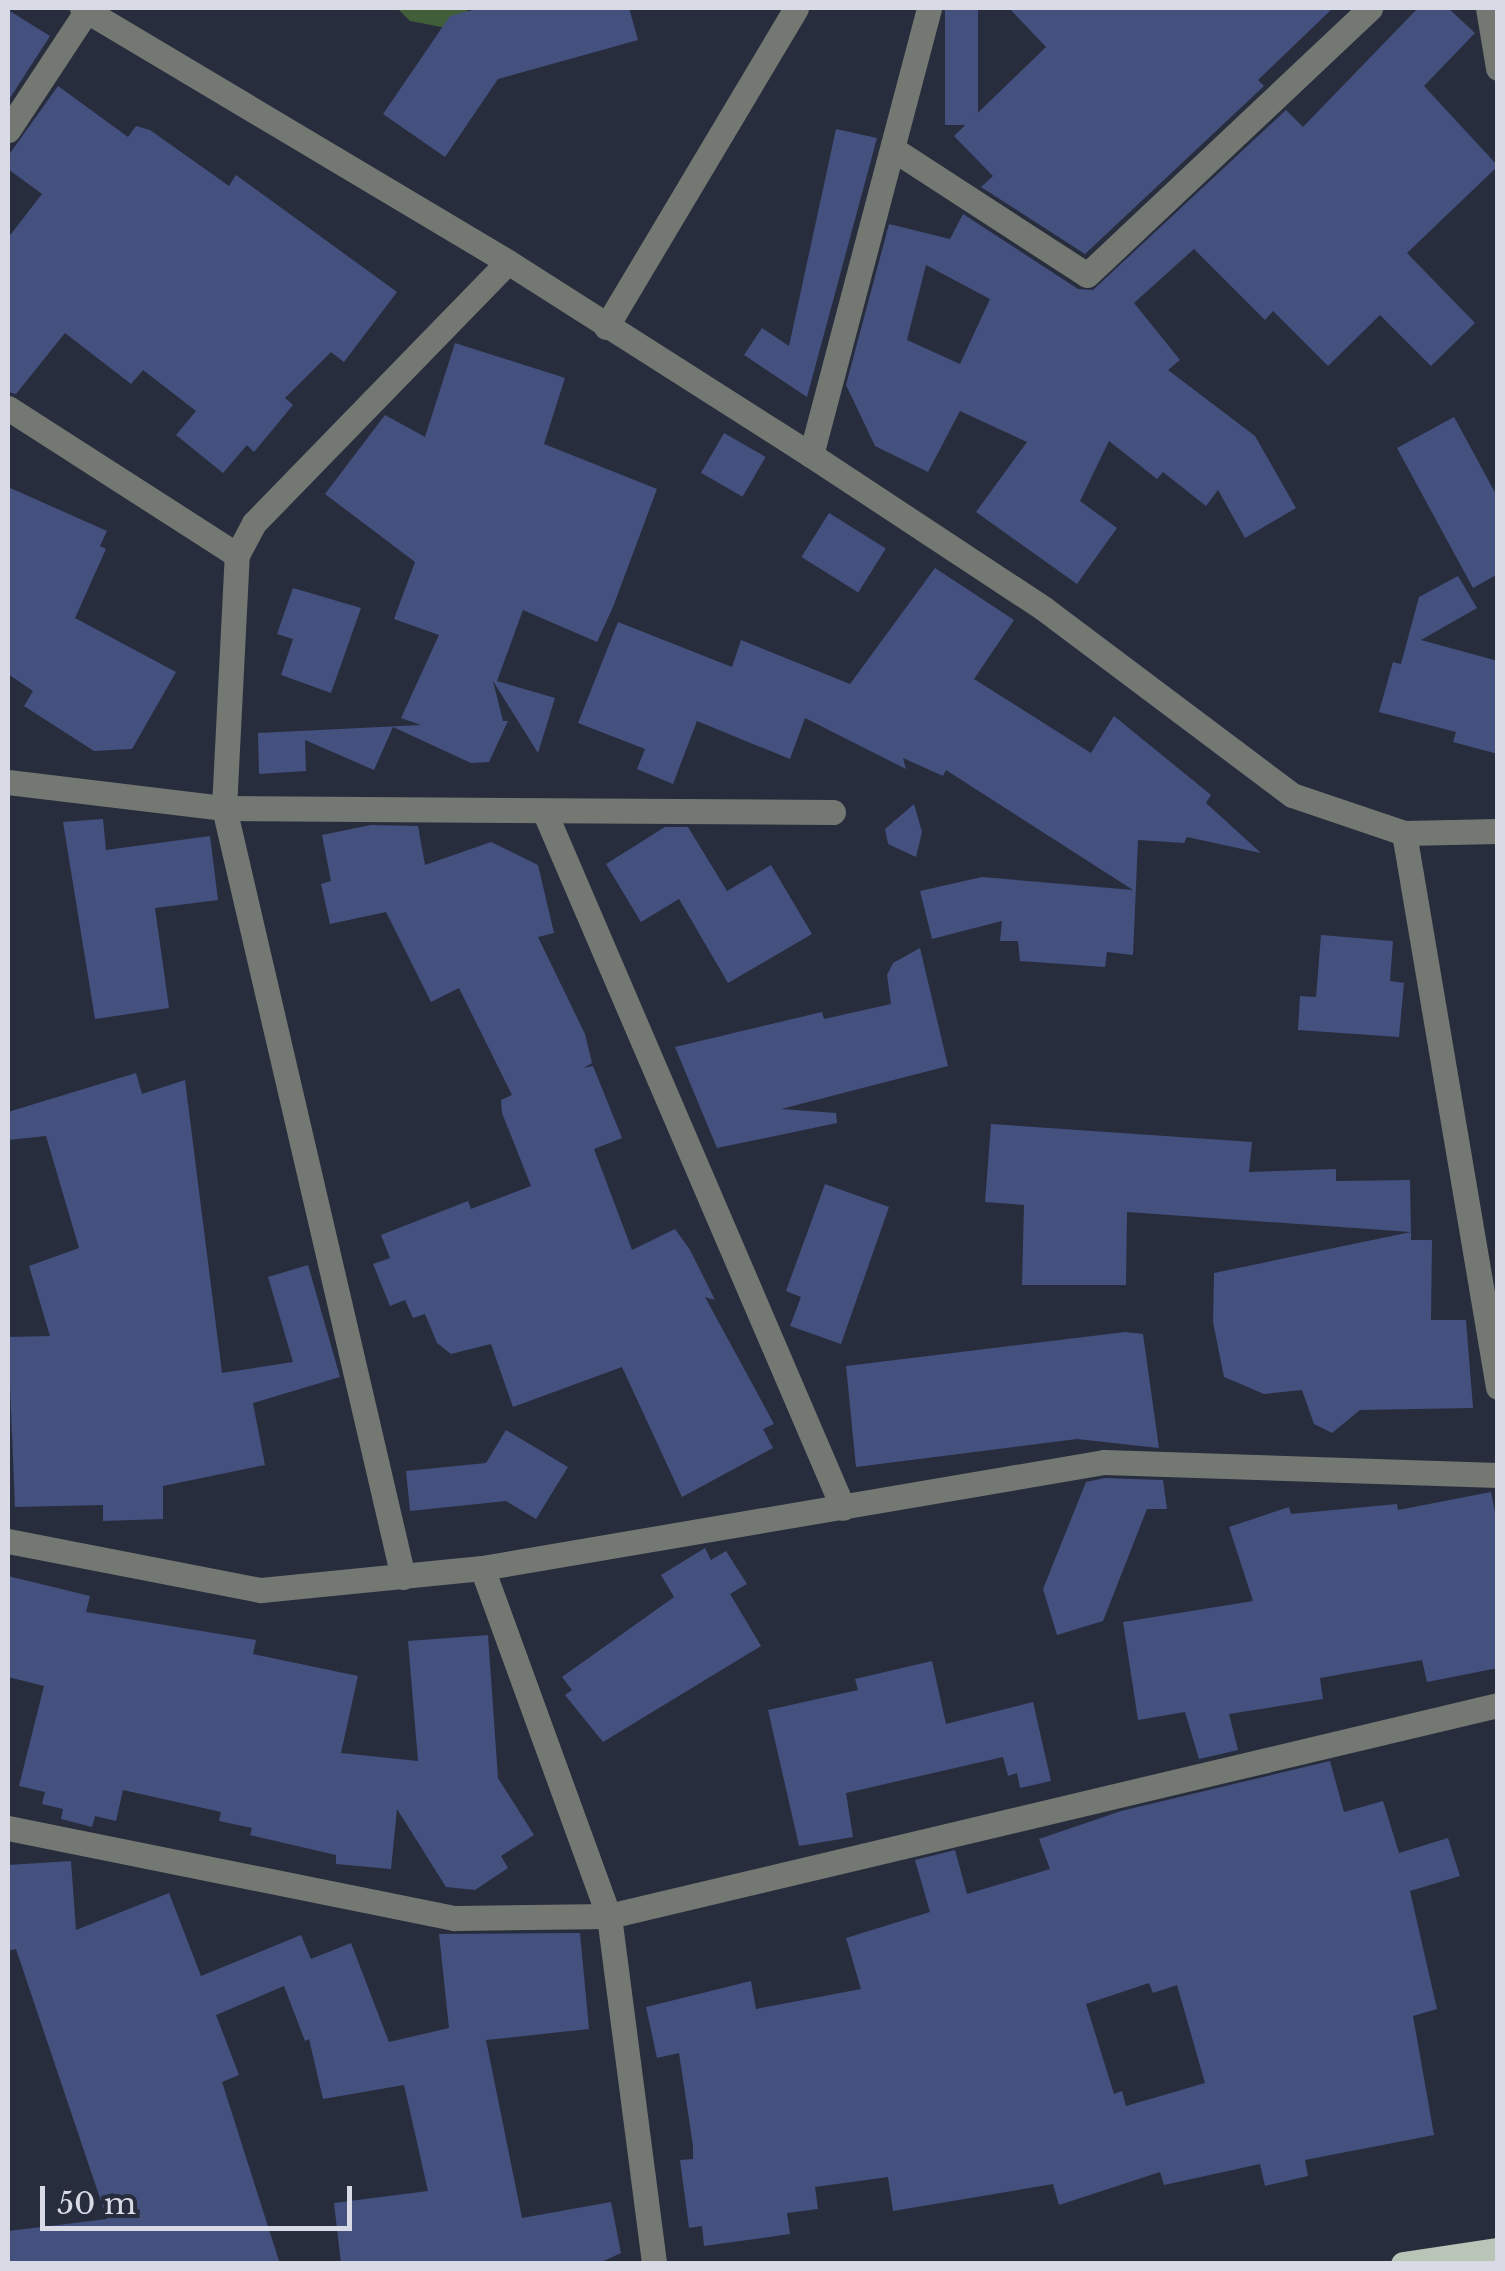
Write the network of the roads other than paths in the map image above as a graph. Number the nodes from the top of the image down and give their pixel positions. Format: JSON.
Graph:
{"nodes":[{"id":1,"x":796,"y":8,"type":"edge"},
{"id":2,"x":929,"y":8,"type":"edge"},
{"id":3,"x":1370,"y":8,"type":"edge"},
{"id":4,"x":1488,"y":8,"type":"edge"},
{"id":5,"x":85,"y":9,"type":"edge"},
{"id":6,"x":1498,"y":68,"type":"edge"},
{"id":7,"x":8,"y":130,"type":"edge"},
{"id":8,"x":893,"y":149,"type":"junction"},
{"id":9,"x":508,"y":262,"type":"junction"},
{"id":10,"x":606,"y":327,"type":"junction"},
{"id":11,"x":8,"y":408,"type":"edge"},
{"id":12,"x":811,"y":455,"type":"junction"},
{"id":13,"x":237,"y":555,"type":"junction"},
{"id":14,"x":8,"y":782,"type":"edge"},
{"id":15,"x":224,"y":808,"type":"junction"},
{"id":16,"x":545,"y":812,"type":"junction"},
{"id":17,"x":833,"y":812,"type":"dead end"},
{"id":18,"x":1498,"y":831,"type":"edge"},
{"id":19,"x":1404,"y":833,"type":"junction"},
{"id":20,"x":1498,"y":1387,"type":"edge"},
{"id":21,"x":1498,"y":1475,"type":"edge"},
{"id":22,"x":844,"y":1508,"type":"junction"},
{"id":23,"x":8,"y":1541,"type":"edge"},
{"id":24,"x":482,"y":1568,"type":"junction"},
{"id":25,"x":403,"y":1578,"type":"junction"},
{"id":26,"x":1498,"y":1705,"type":"edge"},
{"id":27,"x":8,"y":1828,"type":"edge"},
{"id":28,"x":609,"y":1916,"type":"junction"},
{"id":29,"x":1498,"y":2250,"type":"edge"},
{"id":30,"x":654,"y":2264,"type":"edge"},
{"id":31,"x":1403,"y":2264,"type":"edge"}],
"edges":[{"from":1,"to":10,"type":"street"},
{"from":2,"to":8,"type":"street"},
{"from":3,"to":8,"type":"street"},
{"from":4,"to":6,"type":"street"},
{"from":5,"to":7,"type":"street"},
{"from":5,"to":9,"type":"street"},
{"from":8,"to":12,"type":"street"},
{"from":9,"to":10,"type":"street"},
{"from":9,"to":13,"type":"street"},
{"from":10,"to":12,"type":"street"},
{"from":11,"to":13,"type":"street"},
{"from":12,"to":19,"type":"street"},
{"from":13,"to":15,"type":"street"},
{"from":14,"to":15,"type":"street"},
{"from":15,"to":16,"type":"street"},
{"from":15,"to":25,"type":"street"},
{"from":16,"to":17,"type":"street"},
{"from":16,"to":22,"type":"street"},
{"from":18,"to":19,"type":"street"},
{"from":19,"to":20,"type":"street"},
{"from":21,"to":22,"type":"street"},
{"from":22,"to":24,"type":"street"},
{"from":23,"to":25,"type":"street"},
{"from":24,"to":25,"type":"street"},
{"from":24,"to":28,"type":"street"},
{"from":26,"to":28,"type":"street"},
{"from":27,"to":28,"type":"street"},
{"from":28,"to":30,"type":"street"},
{"from":29,"to":31,"type":"main road"}]}
